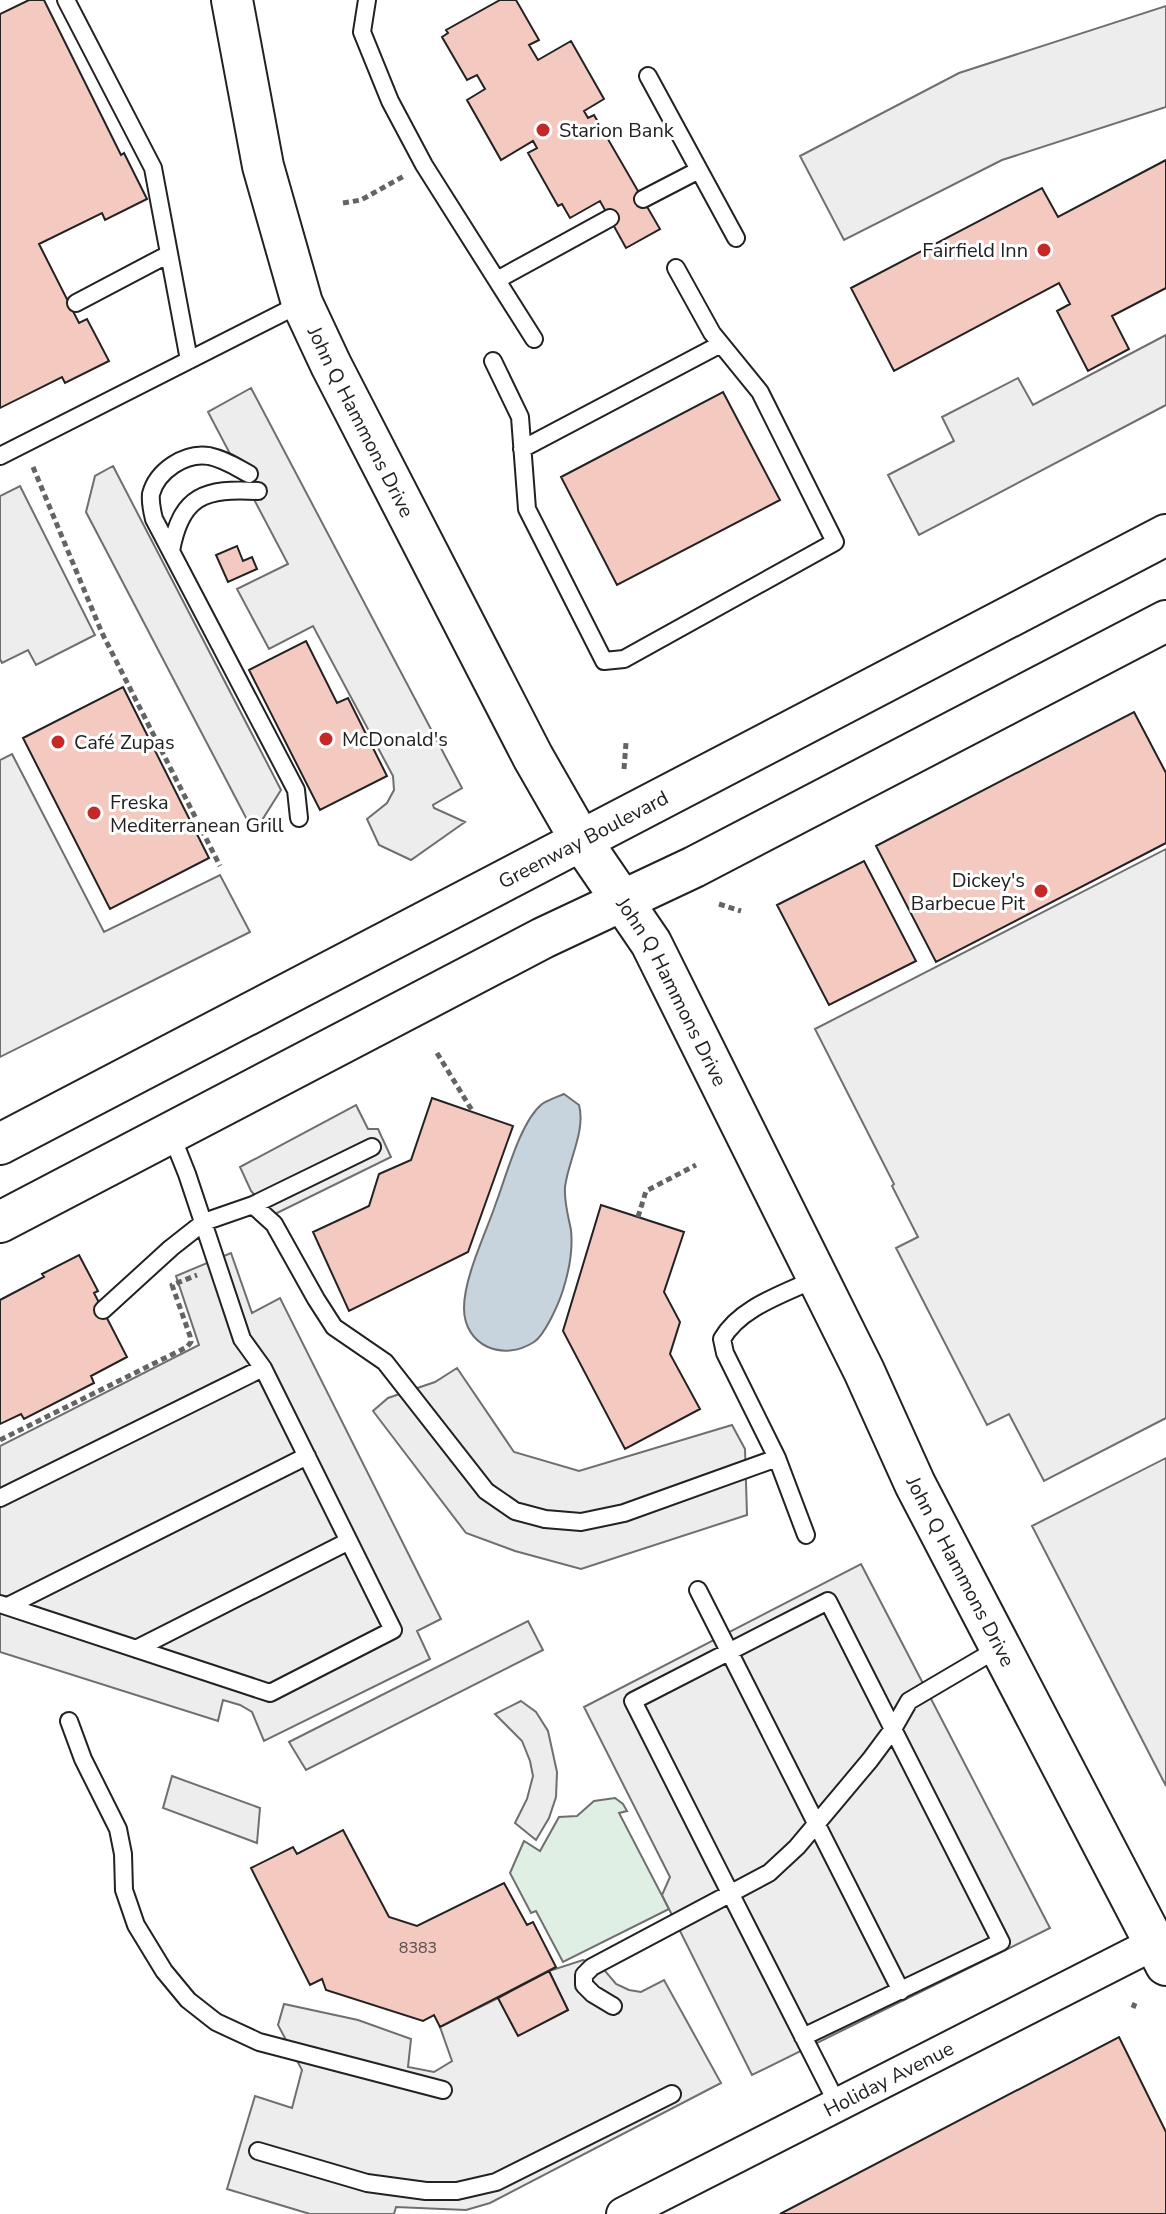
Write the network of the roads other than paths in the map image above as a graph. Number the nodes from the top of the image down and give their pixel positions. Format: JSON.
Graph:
{"nodes":[{"id":1,"x":66,"y":0,"type":"edge"},
{"id":2,"x":232,"y":0,"type":"edge"},
{"id":3,"x":367,"y":0,"type":"edge"},
{"id":4,"x":648,"y":76,"type":"dead end"},
{"id":5,"x":699,"y":170,"type":"junction"},
{"id":6,"x":643,"y":199,"type":"dead end"},
{"id":7,"x":610,"y":218,"type":"dead end"},
{"id":8,"x":736,"y":238,"type":"dead end"},
{"id":9,"x":169,"y":254,"type":"junction"},
{"id":10,"x":676,"y":268,"type":"dead end"},
{"id":11,"x":497,"y":280,"type":"junction"},
{"id":12,"x":76,"y":303,"type":"dead end"},
{"id":13,"x":302,"y":303,"type":"junction"},
{"id":14,"x":534,"y":339,"type":"dead end"},
{"id":15,"x":721,"y":344,"type":"junction"},
{"id":16,"x":189,"y":360,"type":"junction"},
{"id":17,"x":493,"y":361,"type":"dead end"},
{"id":18,"x":522,"y":449,"type":"junction"},
{"id":19,"x":0,"y":456,"type":"edge"},
{"id":20,"x":249,"y":474,"type":"dead end"},
{"id":21,"x":258,"y":491,"type":"dead end"},
{"id":22,"x":1166,"y":535,"type":"edge"},
{"id":23,"x":171,"y":551,"type":"junction"},
{"id":24,"x":1166,"y":621,"type":"edge"},
{"id":25,"x":299,"y":818,"type":"dead end"},
{"id":26,"x":580,"y":839,"type":"junction"},
{"id":27,"x":624,"y":902,"type":"junction"},
{"id":28,"x":170,"y":1133,"type":"junction"},
{"id":29,"x":0,"y":1144,"type":"edge"},
{"id":30,"x":372,"y":1147,"type":"dead end"},
{"id":31,"x":253,"y":1205,"type":"junction"},
{"id":32,"x":0,"y":1222,"type":"edge"},
{"id":33,"x":204,"y":1222,"type":"junction"},
{"id":34,"x":818,"y":1277,"type":"junction"},
{"id":35,"x":103,"y":1310,"type":"dead end"},
{"id":36,"x":263,"y":1368,"type":"junction"},
{"id":37,"x":307,"y":1456,"type":"junction"},
{"id":38,"x":777,"y":1458,"type":"junction"},
{"id":39,"x":0,"y":1498,"type":"edge"},
{"id":40,"x":806,"y":1535,"type":"dead end"},
{"id":41,"x":349,"y":1541,"type":"junction"},
{"id":42,"x":698,"y":1590,"type":"dead end"},
{"id":43,"x":4,"y":1605,"type":"edge"},
{"id":44,"x":999,"y":1648,"type":"junction"},
{"id":45,"x":136,"y":1649,"type":"junction"},
{"id":46,"x":728,"y":1651,"type":"junction"},
{"id":47,"x":69,"y":1721,"type":"dead end"},
{"id":48,"x":893,"y":1729,"type":"junction"},
{"id":49,"x":816,"y":1823,"type":"junction"},
{"id":50,"x":731,"y":1895,"type":"junction"},
{"id":51,"x":1160,"y":1954,"type":"edge"},
{"id":52,"x":901,"y":1991,"type":"junction"},
{"id":53,"x":613,"y":2006,"type":"dead end"},
{"id":54,"x":803,"y":2037,"type":"junction"},
{"id":55,"x":443,"y":2090,"type":"dead end"},
{"id":56,"x":672,"y":2094,"type":"dead end"},
{"id":57,"x":838,"y":2105,"type":"junction"},
{"id":58,"x":258,"y":2151,"type":"dead end"},
{"id":59,"x":623,"y":2214,"type":"edge"}],
"edges":[{"from":1,"to":9,"type":"lane"},
{"from":2,"to":13,"type":"street","name":"John Q Hammons Drive"},
{"from":3,"to":11,"type":"lane"},
{"from":4,"to":5,"type":"lane"},
{"from":5,"to":6,"type":"lane"},
{"from":5,"to":8,"type":"lane"},
{"from":7,"to":11,"type":"lane"},
{"from":9,"to":12,"type":"lane"},
{"from":9,"to":16,"type":"lane"},
{"from":10,"to":15,"type":"lane"},
{"from":11,"to":14,"type":"lane"},
{"from":13,"to":16,"type":"lane"},
{"from":13,"to":26,"type":"street","name":"John Q Hammons Drive"},
{"from":15,"to":18,"type":"lane"},
{"from":15,"to":18,"type":"lane"},
{"from":16,"to":19,"type":"lane"},
{"from":17,"to":18,"type":"lane"},
{"from":20,"to":23,"type":"lane"},
{"from":21,"to":23,"type":"lane"},
{"from":22,"to":26,"type":"street","name":"Greenway Boulevard"},
{"from":23,"to":25,"type":"lane"},
{"from":24,"to":27,"type":"street"},
{"from":26,"to":27,"type":"street","name":"John Q Hammons Drive"},
{"from":26,"to":29,"type":"street","name":"Greenway Boulevard"},
{"from":27,"to":28,"type":"street"},
{"from":27,"to":34,"type":"street","name":"John Q Hammons Drive"},
{"from":28,"to":32,"type":"street"},
{"from":28,"to":33,"type":"lane"},
{"from":30,"to":31,"type":"lane"},
{"from":31,"to":33,"type":"lane"},
{"from":31,"to":38,"type":"lane"},
{"from":33,"to":35,"type":"lane"},
{"from":33,"to":36,"type":"lane"},
{"from":34,"to":38,"type":"lane"},
{"from":34,"to":44,"type":"street","name":"John Q Hammons Drive"},
{"from":36,"to":37,"type":"lane"},
{"from":36,"to":39,"type":"lane"},
{"from":37,"to":41,"type":"lane"},
{"from":37,"to":43,"type":"lane"},
{"from":38,"to":40,"type":"lane"},
{"from":41,"to":45,"type":"lane"},
{"from":41,"to":45,"type":"lane"},
{"from":42,"to":46,"type":"lane"},
{"from":43,"to":45,"type":"lane"},
{"from":44,"to":48,"type":"lane"},
{"from":44,"to":51,"type":"street","name":"John Q Hammons Drive"},
{"from":46,"to":48,"type":"lane"},
{"from":46,"to":49,"type":"lane"},
{"from":46,"to":50,"type":"lane"},
{"from":47,"to":55,"type":"lane"},
{"from":48,"to":49,"type":"lane"},
{"from":48,"to":52,"type":"lane"},
{"from":49,"to":50,"type":"lane"},
{"from":49,"to":52,"type":"lane"},
{"from":50,"to":53,"type":"lane"},
{"from":50,"to":54,"type":"lane"},
{"from":51,"to":57,"type":"street","name":"Holiday Avenue"},
{"from":52,"to":54,"type":"lane"},
{"from":54,"to":57,"type":"lane"},
{"from":56,"to":58,"type":"lane"},
{"from":57,"to":59,"type":"street","name":"Holiday Avenue"}]}
